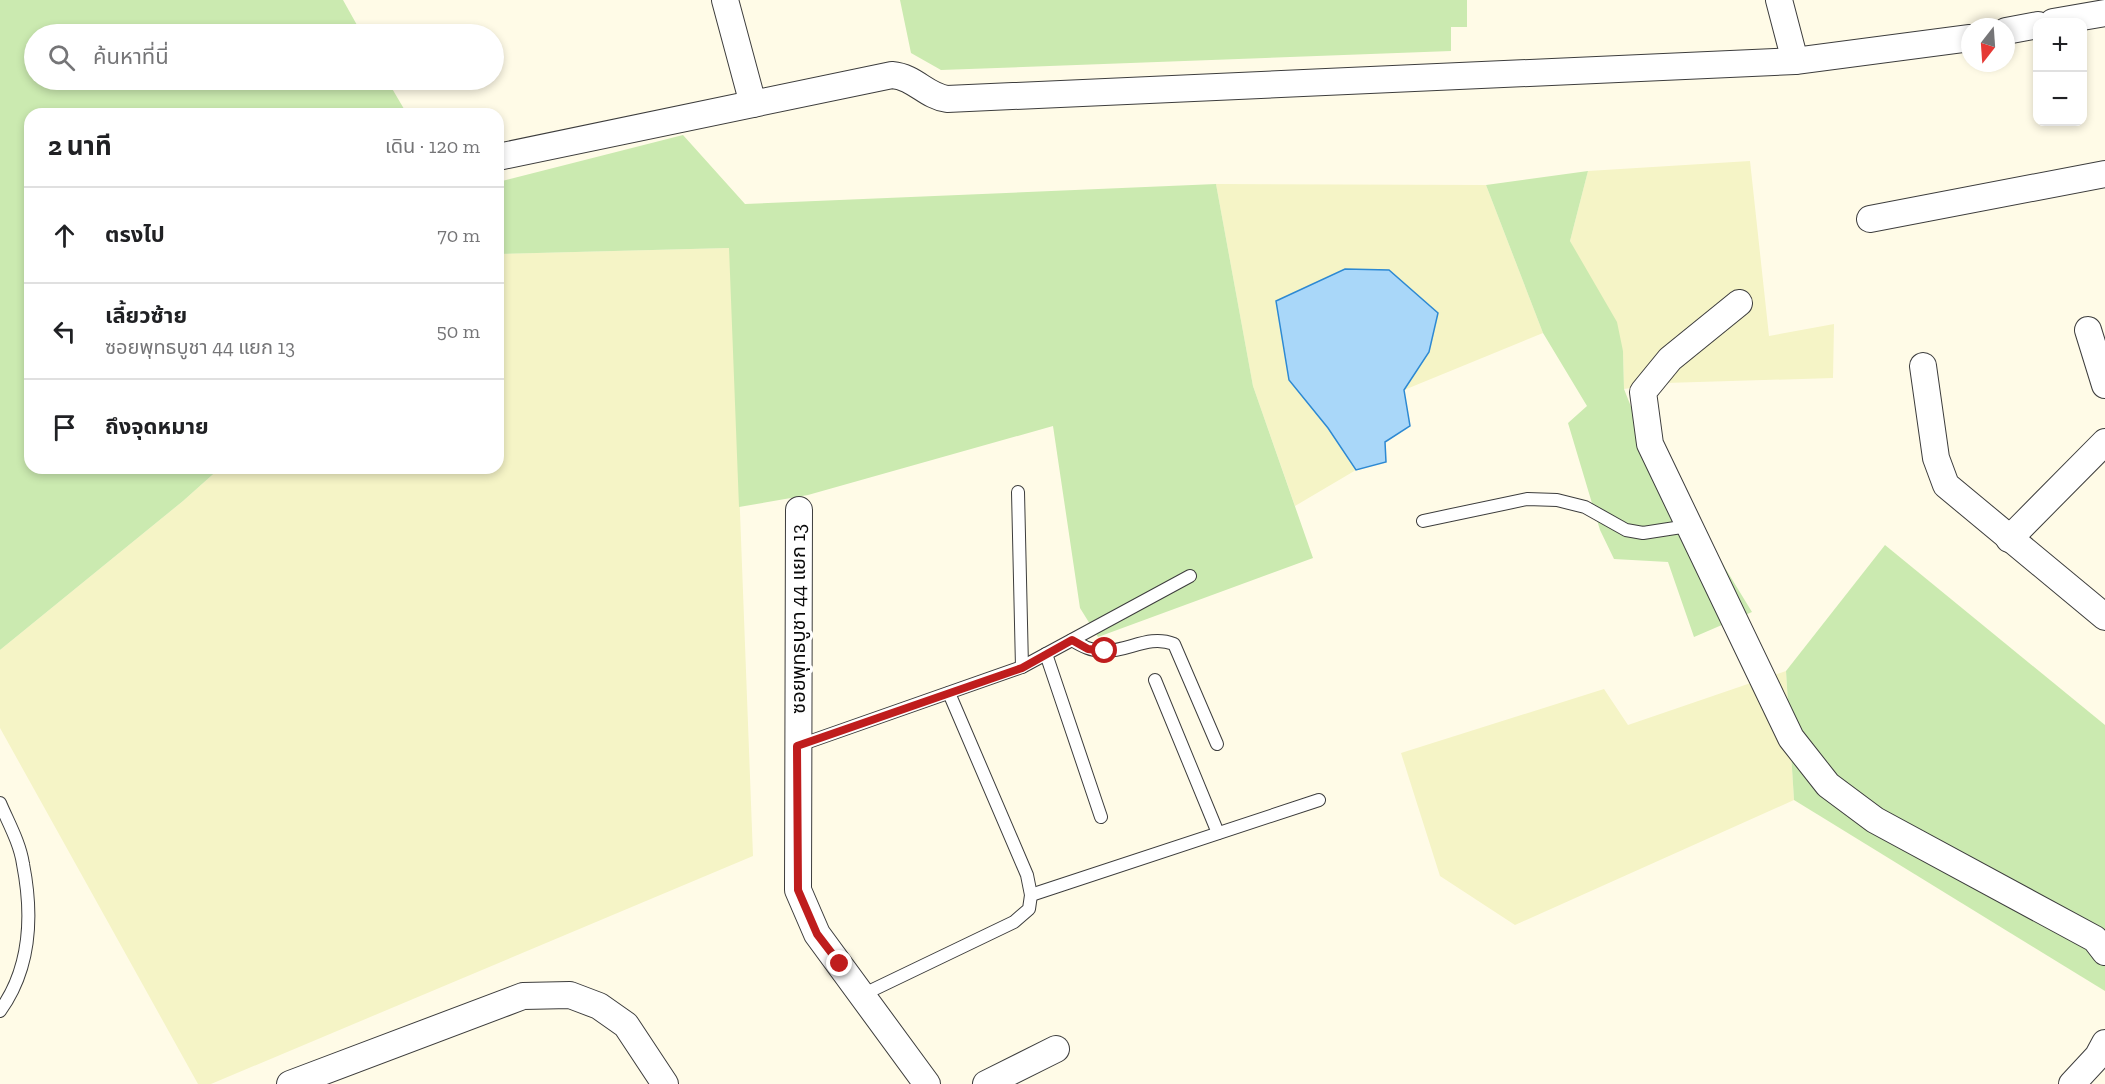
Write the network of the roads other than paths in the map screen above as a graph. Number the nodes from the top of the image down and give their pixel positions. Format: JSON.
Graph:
{"nodes":[{"id":1,"x":725,"y":0,"type":"edge"},
{"id":2,"x":1779,"y":0,"type":"edge"},
{"id":3,"x":2105,"y":13,"type":"edge"},
{"id":4,"x":2076,"y":18,"type":"edge"},
{"id":5,"x":2033,"y":26,"type":"edge"},
{"id":6,"x":2015,"y":29,"type":"edge"},
{"id":7,"x":1961,"y":39,"type":"edge"},
{"id":8,"x":1795,"y":61,"type":"junction"},
{"id":9,"x":753,"y":104,"type":"junction"},
{"id":10,"x":504,"y":156,"type":"edge"},
{"id":11,"x":2105,"y":174,"type":"edge"},
{"id":12,"x":1870,"y":219,"type":"dead end"},
{"id":13,"x":1739,"y":303,"type":"dead end"},
{"id":14,"x":2088,"y":330,"type":"dead end"},
{"id":15,"x":1923,"y":366,"type":"dead end"},
{"id":16,"x":2105,"y":385,"type":"edge"},
{"id":17,"x":2105,"y":442,"type":"edge"},
{"id":18,"x":1018,"y":492,"type":"dead end"},
{"id":19,"x":798,"y":510,"type":"dead end"},
{"id":20,"x":1423,"y":521,"type":"dead end"},
{"id":21,"x":1688,"y":526,"type":"junction"},
{"id":22,"x":2009,"y":539,"type":"junction"},
{"id":23,"x":1190,"y":576,"type":"dead end"},
{"id":24,"x":2105,"y":617,"type":"edge"},
{"id":25,"x":1072,"y":640,"type":"junction"},
{"id":26,"x":1046,"y":654,"type":"junction"},
{"id":27,"x":1022,"y":668,"type":"junction"},
{"id":28,"x":1155,"y":680,"type":"dead end"},
{"id":29,"x":949,"y":693,"type":"junction"},
{"id":30,"x":1217,"y":744,"type":"dead end"},
{"id":31,"x":797,"y":746,"type":"junction"},
{"id":32,"x":1319,"y":800,"type":"dead end"},
{"id":33,"x":0,"y":803,"type":"edge"},
{"id":34,"x":1101,"y":817,"type":"dead end"},
{"id":35,"x":1218,"y":833,"type":"junction"},
{"id":36,"x":1031,"y":895,"type":"junction"},
{"id":37,"x":2105,"y":952,"type":"edge"},
{"id":38,"x":862,"y":995,"type":"junction"},
{"id":39,"x":0,"y":1011,"type":"edge"},
{"id":40,"x":2105,"y":1042,"type":"edge"},
{"id":41,"x":1056,"y":1050,"type":"dead end"},
{"id":42,"x":290,"y":1084,"type":"edge"},
{"id":43,"x":665,"y":1084,"type":"edge"},
{"id":44,"x":927,"y":1084,"type":"edge"},
{"id":45,"x":986,"y":1084,"type":"edge"},
{"id":46,"x":2072,"y":1084,"type":"edge"}],
"edges":[{"from":1,"to":9,"type":"street"},
{"from":2,"to":8,"type":"street"},
{"from":3,"to":4,"type":"street"},
{"from":5,"to":6,"type":"street"},
{"from":7,"to":8,"type":"street"},
{"from":8,"to":9,"type":"street"},
{"from":9,"to":10,"type":"street"},
{"from":11,"to":12,"type":"street"},
{"from":13,"to":21,"type":"street"},
{"from":14,"to":16,"type":"street"},
{"from":15,"to":22,"type":"street"},
{"from":17,"to":22,"type":"street"},
{"from":18,"to":27,"type":"lane"},
{"from":19,"to":31,"type":"street","name":"ซอยพุทธบูชา 44 แยก 13"},
{"from":20,"to":21,"type":"lane"},
{"from":21,"to":37,"type":"street"},
{"from":22,"to":24,"type":"street"},
{"from":23,"to":25,"type":"lane"},
{"from":25,"to":26,"type":"lane"},
{"from":25,"to":30,"type":"lane"},
{"from":26,"to":27,"type":"lane"},
{"from":26,"to":34,"type":"lane"},
{"from":27,"to":29,"type":"lane"},
{"from":28,"to":35,"type":"lane"},
{"from":29,"to":31,"type":"lane"},
{"from":29,"to":36,"type":"lane"},
{"from":31,"to":38,"type":"street","name":"ซอยพุทธบูชา 44 แยก 13"},
{"from":32,"to":35,"type":"lane"},
{"from":33,"to":39,"type":"lane"},
{"from":35,"to":36,"type":"lane"},
{"from":36,"to":38,"type":"lane"},
{"from":38,"to":44,"type":"street","name":"ซอยพุทธบูชา 44 แยก 13"},
{"from":40,"to":46,"type":"street"},
{"from":41,"to":45,"type":"street"},
{"from":42,"to":43,"type":"street"}]}
